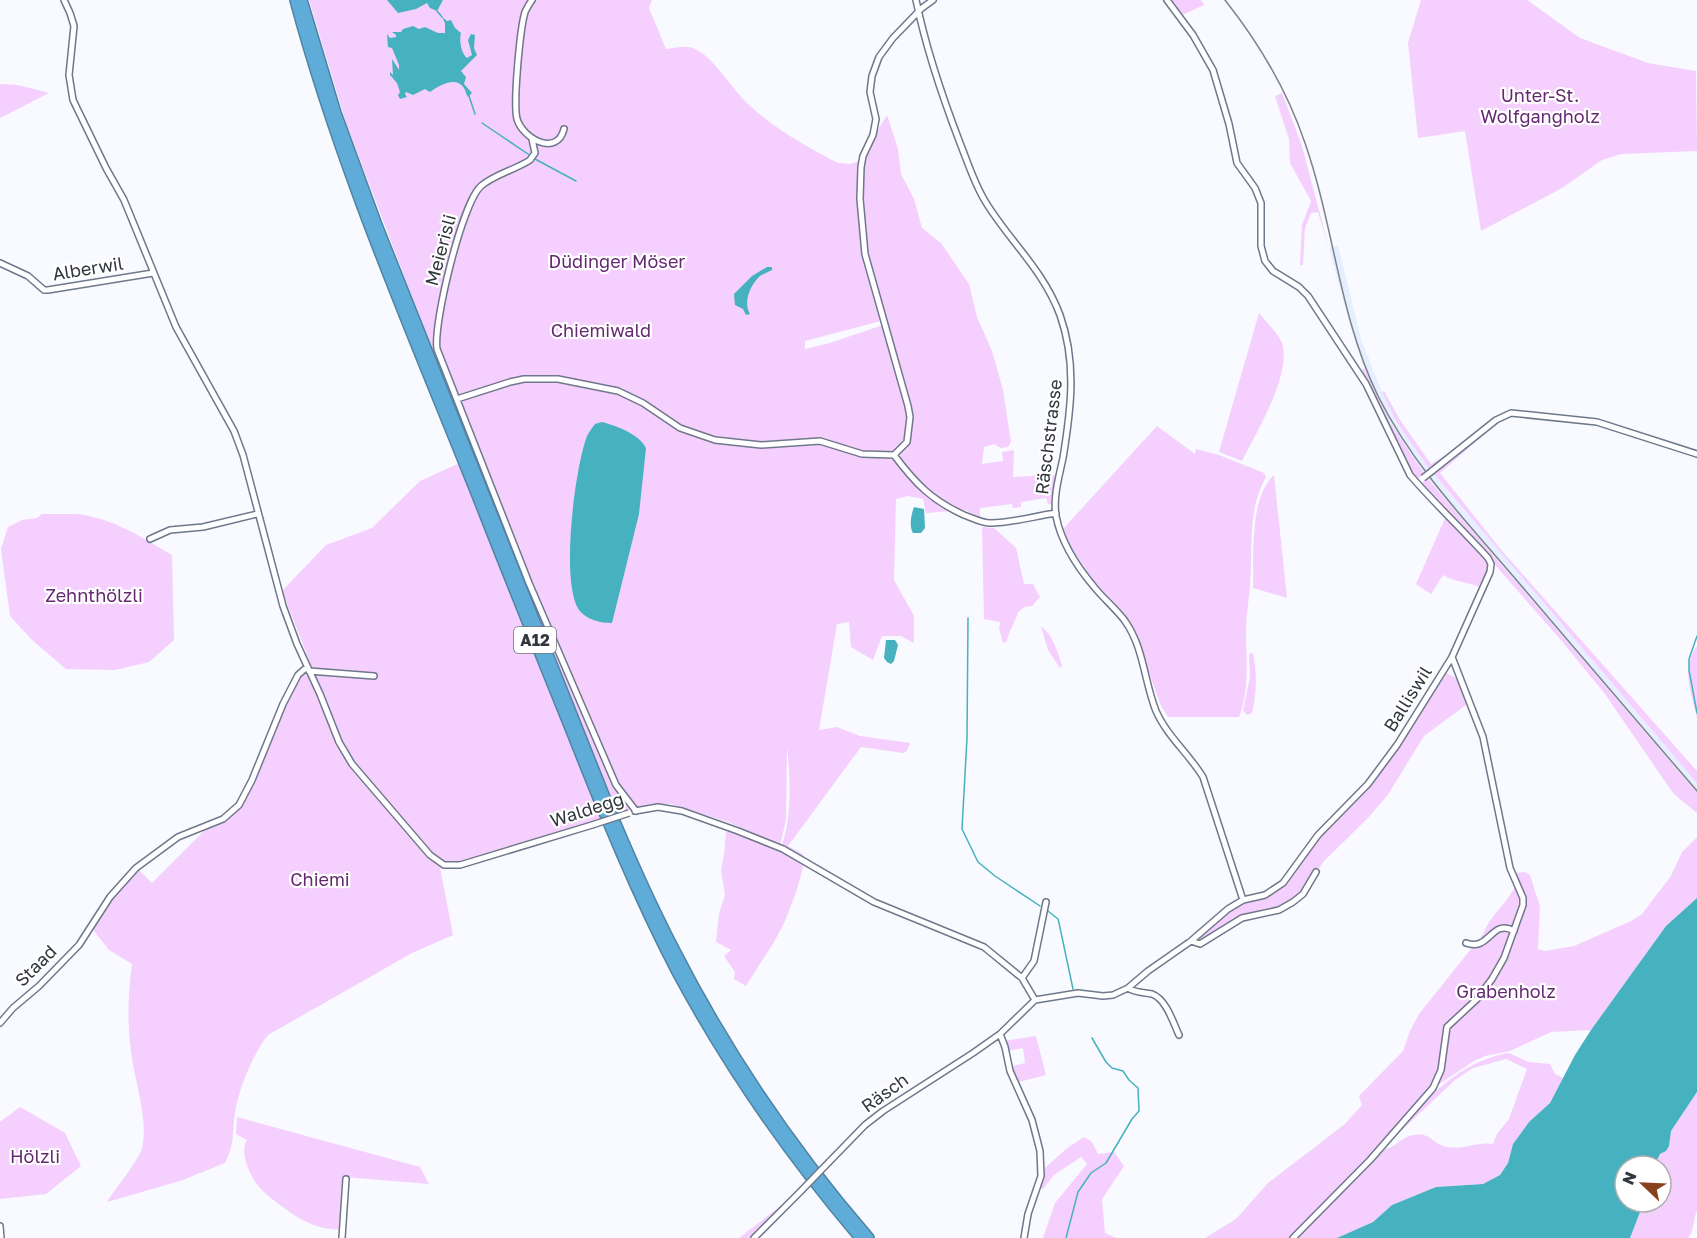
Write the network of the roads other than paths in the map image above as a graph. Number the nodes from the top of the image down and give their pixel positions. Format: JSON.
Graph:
{"nodes":[{"id":1,"x":64,"y":0,"type":"edge"},
{"id":2,"x":295,"y":0,"type":"edge"},
{"id":3,"x":302,"y":0,"type":"edge"},
{"id":4,"x":532,"y":0,"type":"edge"},
{"id":5,"x":916,"y":0,"type":"edge"},
{"id":6,"x":933,"y":0,"type":"edge"},
{"id":7,"x":1167,"y":0,"type":"edge"},
{"id":8,"x":918,"y":11,"type":"junction"},
{"id":9,"x":564,"y":129,"type":"dead end"},
{"id":10,"x":532,"y":139,"type":"junction"},
{"id":11,"x":548,"y":144,"type":"junction"},
{"id":12,"x":534,"y":153,"type":"junction"},
{"id":13,"x":0,"y":263,"type":"edge"},
{"id":14,"x":153,"y":273,"type":"junction"},
{"id":15,"x":457,"y":399,"type":"junction"},
{"id":16,"x":1697,"y":454,"type":"edge"},
{"id":17,"x":894,"y":455,"type":"junction"},
{"id":18,"x":1421,"y":481,"type":"junction"},
{"id":19,"x":1056,"y":513,"type":"junction"},
{"id":20,"x":257,"y":514,"type":"junction"},
{"id":21,"x":150,"y":539,"type":"dead end"},
{"id":22,"x":1452,"y":657,"type":"junction"},
{"id":23,"x":308,"y":669,"type":"junction"},
{"id":24,"x":1444,"y":671,"type":"junction"},
{"id":25,"x":1457,"y":674,"type":"junction"},
{"id":26,"x":374,"y":676,"type":"dead end"},
{"id":27,"x":636,"y":811,"type":"junction"},
{"id":28,"x":1316,"y":873,"type":"dead end"},
{"id":29,"x":1243,"y":900,"type":"junction"},
{"id":30,"x":1046,"y":902,"type":"dead end"},
{"id":31,"x":1514,"y":931,"type":"junction"},
{"id":32,"x":1191,"y":941,"type":"junction"},
{"id":33,"x":1466,"y":943,"type":"dead end"},
{"id":34,"x":1022,"y":978,"type":"junction"},
{"id":35,"x":1128,"y":988,"type":"junction"},
{"id":36,"x":1035,"y":1000,"type":"junction"},
{"id":37,"x":0,"y":1023,"type":"edge"},
{"id":38,"x":1000,"y":1034,"type":"junction"},
{"id":39,"x":1179,"y":1035,"type":"dead end"},
{"id":40,"x":346,"y":1179,"type":"dead end"},
{"id":41,"x":0,"y":1226,"type":"edge"},
{"id":42,"x":1,"y":1238,"type":"edge"},
{"id":43,"x":342,"y":1238,"type":"edge"},
{"id":44,"x":754,"y":1238,"type":"edge"},
{"id":45,"x":860,"y":1238,"type":"edge"},
{"id":46,"x":869,"y":1238,"type":"edge"},
{"id":47,"x":1024,"y":1238,"type":"edge"},
{"id":48,"x":1293,"y":1238,"type":"edge"}],
"edges":[{"from":1,"to":14,"type":"street","name":"Waldegg"},
{"from":2,"to":45,"type":"highway","number":"A12"},
{"from":3,"to":46,"type":"highway","number":"A12"},
{"from":4,"to":10,"type":"street"},
{"from":5,"to":8,"type":"street","name":"Räschstrasse"},
{"from":6,"to":8,"type":"street"},
{"from":7,"to":18,"type":"street"},
{"from":8,"to":17,"type":"street"},
{"from":8,"to":19,"type":"street","name":"Räschstrasse"},
{"from":9,"to":11,"type":"street"},
{"from":10,"to":11,"type":"street"},
{"from":10,"to":12,"type":"street"},
{"from":11,"to":12,"type":"street"},
{"from":12,"to":15,"type":"street","name":"Meierisli"},
{"from":13,"to":14,"type":"street","name":"Alberwil"},
{"from":14,"to":20,"type":"street","name":"Waldegg"},
{"from":15,"to":17,"type":"street"},
{"from":15,"to":27,"type":"street","name":"Waldegg"},
{"from":16,"to":18,"type":"street","bridge":true},
{"from":17,"to":19,"type":"street"},
{"from":18,"to":22,"type":"street","name":"Balliswil"},
{"from":19,"to":29,"type":"street","name":"Räschstrasse"},
{"from":20,"to":21,"type":"street"},
{"from":20,"to":23,"type":"street","name":"Waldegg"},
{"from":22,"to":24,"type":"street","name":"Balliswil"},
{"from":22,"to":25,"type":"street"},
{"from":23,"to":26,"type":"street"},
{"from":23,"to":27,"type":"street","name":"Waldegg","bridge":true},
{"from":23,"to":37,"type":"street","name":"Staad"},
{"from":24,"to":25,"type":"street"},
{"from":24,"to":29,"type":"street","name":"Balliswil"},
{"from":25,"to":31,"type":"street"},
{"from":27,"to":34,"type":"street"},
{"from":28,"to":32,"type":"street"},
{"from":29,"to":32,"type":"street","name":"Balliswil"},
{"from":30,"to":34,"type":"street"},
{"from":31,"to":33,"type":"street"},
{"from":31,"to":48,"type":"street"},
{"from":32,"to":35,"type":"street"},
{"from":34,"to":36,"type":"street"},
{"from":35,"to":36,"type":"street"},
{"from":35,"to":39,"type":"street"},
{"from":36,"to":38,"type":"street","name":"Räsch"},
{"from":38,"to":44,"type":"street","name":"Räsch","bridge":true},
{"from":38,"to":47,"type":"street"},
{"from":40,"to":43,"type":"street"},
{"from":41,"to":42,"type":"street"}]}
